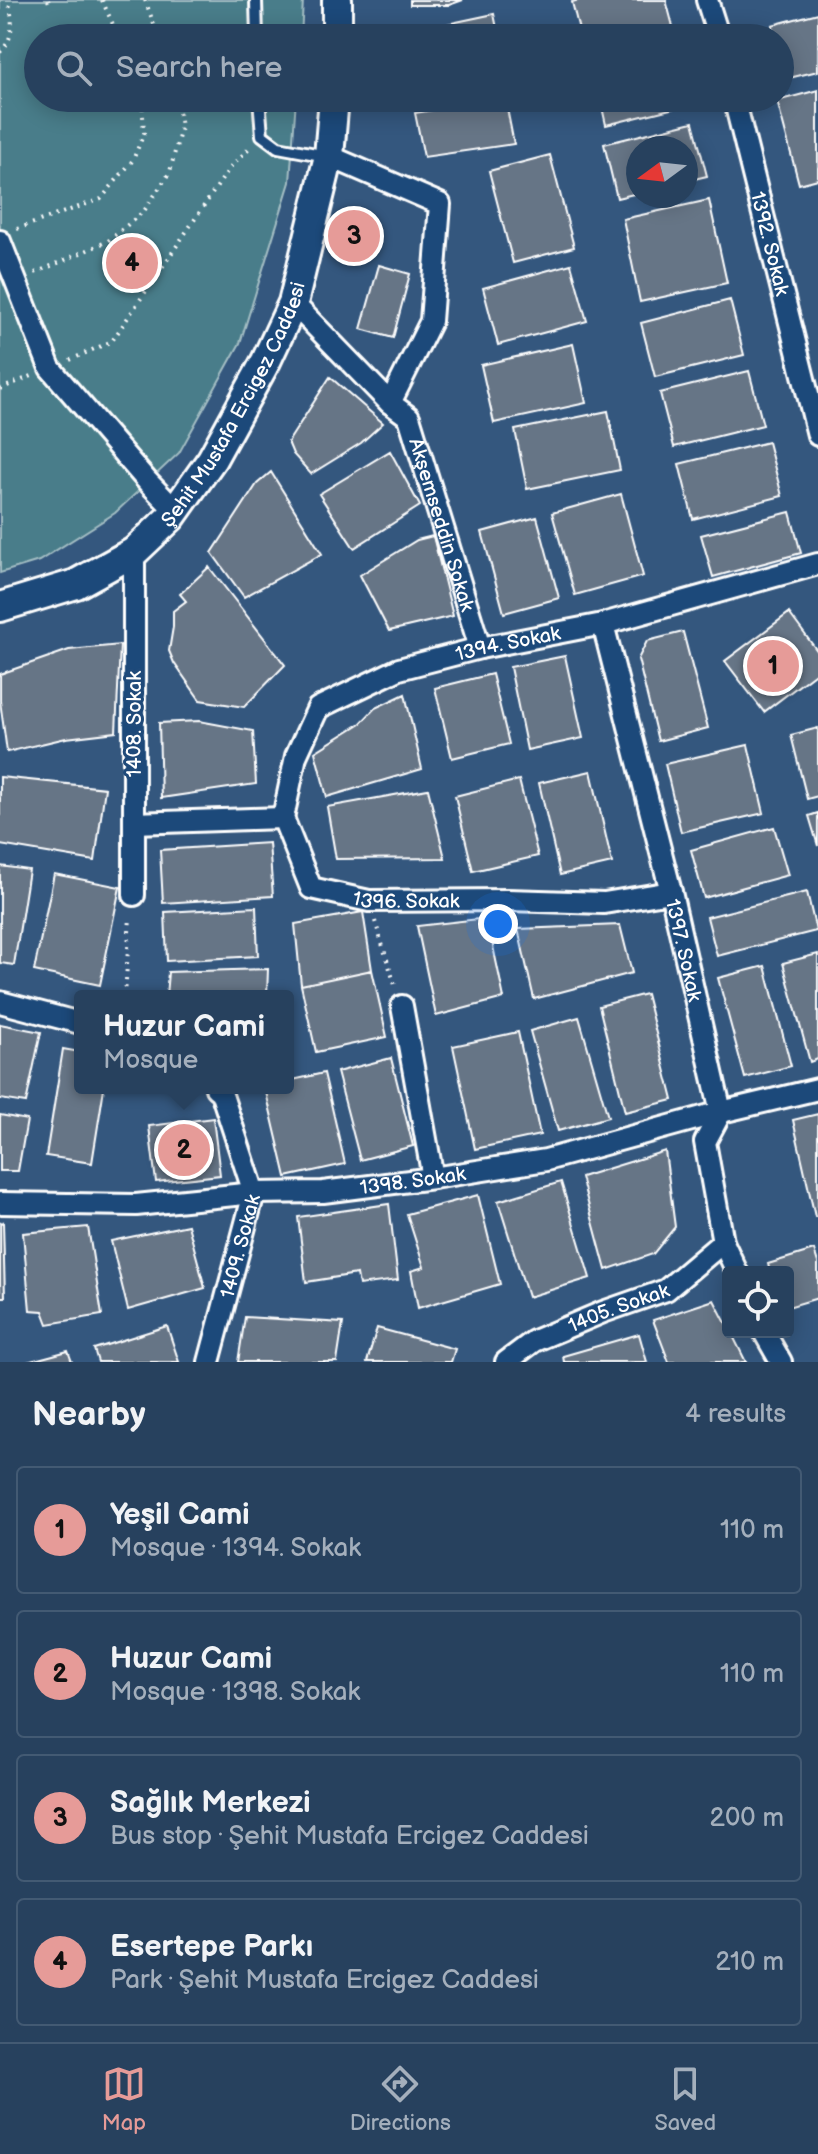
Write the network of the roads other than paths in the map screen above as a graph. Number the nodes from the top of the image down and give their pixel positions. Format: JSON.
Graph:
{"nodes":[{"id":1,"x":256,"y":0,"type":"edge"},
{"id":2,"x":337,"y":0,"type":"edge"},
{"id":3,"x":707,"y":0,"type":"edge"},
{"id":4,"x":257,"y":24,"type":"edge"},
{"id":5,"x":337,"y":24,"type":"edge"},
{"id":6,"x":715,"y":24,"type":"edge"},
{"id":7,"x":260,"y":112,"type":"edge"},
{"id":8,"x":333,"y":112,"type":"edge"},
{"id":9,"x":737,"y":112,"type":"edge"},
{"id":10,"x":329,"y":156,"type":"junction"},
{"id":11,"x":6,"y":236,"type":"edge"},
{"id":12,"x":293,"y":303,"type":"junction"},
{"id":13,"x":390,"y":403,"type":"junction"},
{"id":14,"x":818,"y":435,"type":"edge"},
{"id":15,"x":175,"y":510,"type":"junction"},
{"id":16,"x":134,"y":552,"type":"junction"},
{"id":17,"x":818,"y":564,"type":"edge"},
{"id":18,"x":0,"y":607,"type":"edge"},
{"id":19,"x":603,"y":624,"type":"junction"},
{"id":20,"x":480,"y":648,"type":"junction"},
{"id":21,"x":283,"y":818,"type":"junction"},
{"id":22,"x":134,"y":823,"type":"junction"},
{"id":23,"x":671,"y":892,"type":"junction"},
{"id":24,"x":134,"y":895,"type":"road end"},
{"id":25,"x":0,"y":1002,"type":"edge"},
{"id":26,"x":402,"y":1006,"type":"road end"},
{"id":27,"x":74,"y":1021,"type":"edge"},
{"id":28,"x":818,"y":1089,"type":"edge"},
{"id":29,"x":222,"y":1094,"type":"edge"},
{"id":30,"x":721,"y":1112,"type":"junction"},
{"id":31,"x":433,"y":1178,"type":"junction"},
{"id":32,"x":254,"y":1193,"type":"junction"},
{"id":33,"x":0,"y":1203,"type":"edge"},
{"id":34,"x":723,"y":1242,"type":"junction"},
{"id":35,"x":734,"y":1266,"type":"edge"},
{"id":36,"x":767,"y":1338,"type":"edge"},
{"id":37,"x":510,"y":1361,"type":"edge"},
{"id":38,"x":209,"y":1362,"type":"edge"},
{"id":39,"x":781,"y":1362,"type":"edge"}],
"edges":[{"from":1,"to":4,"type":"lane"},
{"from":2,"to":5,"type":"main road"},
{"from":3,"to":6,"type":"street"},
{"from":7,"to":10,"type":"lane"},
{"from":8,"to":10,"type":"main road","name":"Şehit Mustafa Ercigez Caddesi"},
{"from":9,"to":14,"type":"street","name":"1392. Sokak"},
{"from":10,"to":12,"type":"main road","name":"Şehit Mustafa Ercigez Caddesi"},
{"from":10,"to":13,"type":"street"},
{"from":11,"to":15,"type":"street"},
{"from":12,"to":13,"type":"street","name":"Akşemseddin Sokak"},
{"from":12,"to":15,"type":"main road","name":"Şehit Mustafa Ercigez Caddesi"},
{"from":13,"to":20,"type":"street","name":"Akşemseddin Sokak"},
{"from":15,"to":16,"type":"main road","name":"Şehit Mustafa Ercigez Caddesi"},
{"from":16,"to":18,"type":"main road","name":"Şehit Mustafa Ercigez Caddesi"},
{"from":16,"to":22,"type":"street","name":"1408. Sokak"},
{"from":17,"to":19,"type":"street","name":"1394. Sokak"},
{"from":19,"to":20,"type":"street","name":"1394. Sokak"},
{"from":19,"to":23,"type":"street","name":"1397. Sokak"},
{"from":20,"to":21,"type":"street","name":"1394. Sokak"},
{"from":21,"to":22,"type":"street"},
{"from":21,"to":23,"type":"street","name":"1396. Sokak"},
{"from":22,"to":24,"type":"street","name":"1408. Sokak"},
{"from":23,"to":30,"type":"street","name":"1397. Sokak"},
{"from":25,"to":27,"type":"street"},
{"from":26,"to":31,"type":"street"},
{"from":28,"to":30,"type":"street","name":"1398. Sokak"},
{"from":29,"to":32,"type":"street","name":"1409. Sokak"},
{"from":30,"to":31,"type":"street","name":"1398. Sokak"},
{"from":30,"to":34,"type":"street"},
{"from":31,"to":32,"type":"street","name":"1398. Sokak"},
{"from":32,"to":33,"type":"street","name":"1398. Sokak"},
{"from":32,"to":38,"type":"street","name":"1409. Sokak"},
{"from":34,"to":35,"type":"street"},
{"from":34,"to":37,"type":"street","name":"1405. Sokak"},
{"from":36,"to":39,"type":"street"}]}
